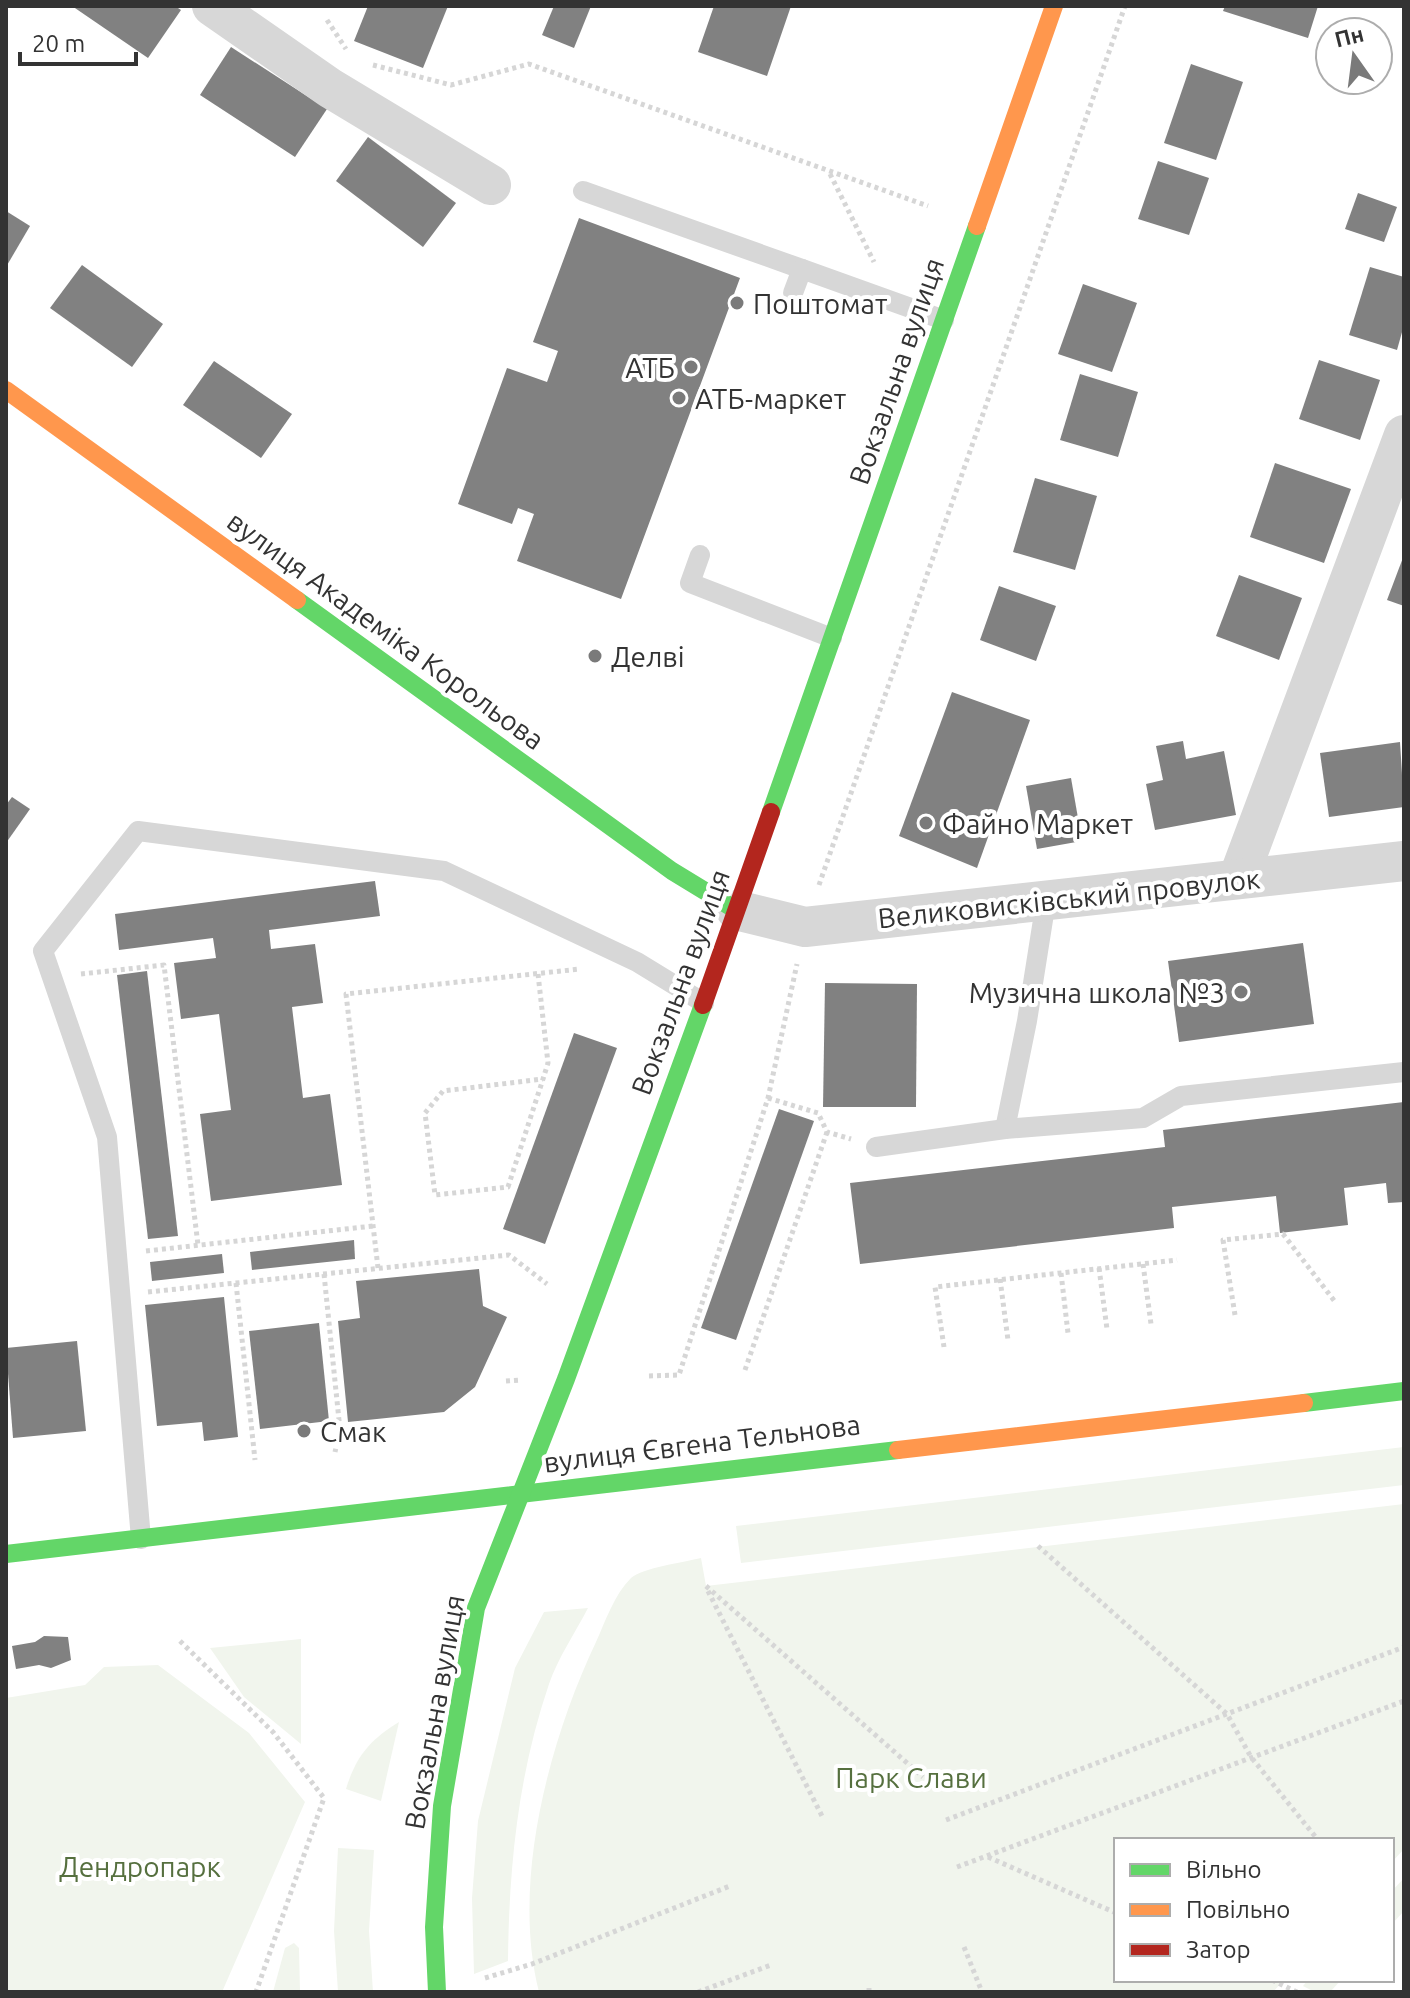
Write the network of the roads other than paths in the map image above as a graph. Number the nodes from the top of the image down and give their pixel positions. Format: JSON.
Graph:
{"nodes":[{"id":1,"x":212,"y":6,"type":"edge"},
{"id":2,"x":1054,"y":6,"type":"edge"},
{"id":3,"x":491,"y":185,"type":"dead end"},
{"id":4,"x":583,"y":191,"type":"dead end"},
{"id":5,"x":802,"y":269,"type":"junction"},
{"id":6,"x":793,"y":293,"type":"dead end"},
{"id":7,"x":944,"y":320,"type":"junction"},
{"id":8,"x":6,"y":390,"type":"edge"},
{"id":9,"x":1404,"y":435,"type":"edge"},
{"id":10,"x":700,"y":555,"type":"dead end"},
{"id":11,"x":832,"y":638,"type":"junction"},
{"id":12,"x":1404,"y":861,"type":"edge"},
{"id":13,"x":1238,"y":879,"type":"junction"},
{"id":14,"x":1046,"y":901,"type":"junction"},
{"id":15,"x":736,"y":910,"type":"junction"},
{"id":16,"x":704,"y":1003,"type":"junction"},
{"id":17,"x":1404,"y":1072,"type":"edge"},
{"id":18,"x":1005,"y":1129,"type":"junction"},
{"id":19,"x":876,"y":1147,"type":"road end"},
{"id":20,"x":1404,"y":1391,"type":"edge"},
{"id":21,"x":520,"y":1492,"type":"junction"},
{"id":22,"x":141,"y":1539,"type":"junction"},
{"id":23,"x":6,"y":1554,"type":"edge"},
{"id":24,"x":437,"y":1992,"type":"edge"}],
"edges":[{"from":1,"to":3,"type":"street"},
{"from":2,"to":7,"type":"main road","name":"Вокзальна вулиця"},
{"from":4,"to":5,"type":"lane"},
{"from":5,"to":6,"type":"lane"},
{"from":5,"to":7,"type":"lane"},
{"from":7,"to":11,"type":"main road","name":"Вокзальна вулиця"},
{"from":8,"to":15,"type":"main road","name":"вулиця Академіка Корольова"},
{"from":9,"to":13,"type":"street"},
{"from":10,"to":11,"type":"lane"},
{"from":11,"to":15,"type":"main road","name":"Вокзальна вулиця"},
{"from":12,"to":13,"type":"street","name":"Великовисківський провулок"},
{"from":13,"to":14,"type":"street","name":"Великовисківський провулок"},
{"from":14,"to":15,"type":"street","name":"Великовисківський провулок"},
{"from":14,"to":18,"type":"lane"},
{"from":15,"to":16,"type":"main road","name":"Вокзальна вулиця"},
{"from":16,"to":21,"type":"main road","name":"Вокзальна вулиця"},
{"from":16,"to":22,"type":"lane"},
{"from":17,"to":18,"type":"lane"},
{"from":18,"to":19,"type":"lane"},
{"from":20,"to":21,"type":"main road","name":"вулиця Євгена Тельнова"},
{"from":21,"to":22,"type":"main road","name":"вулиця Євгена Тельнова"},
{"from":21,"to":24,"type":"main road","name":"Вокзальна вулиця"},
{"from":22,"to":23,"type":"main road","name":"вулиця Євгена Тельнова"}]}
